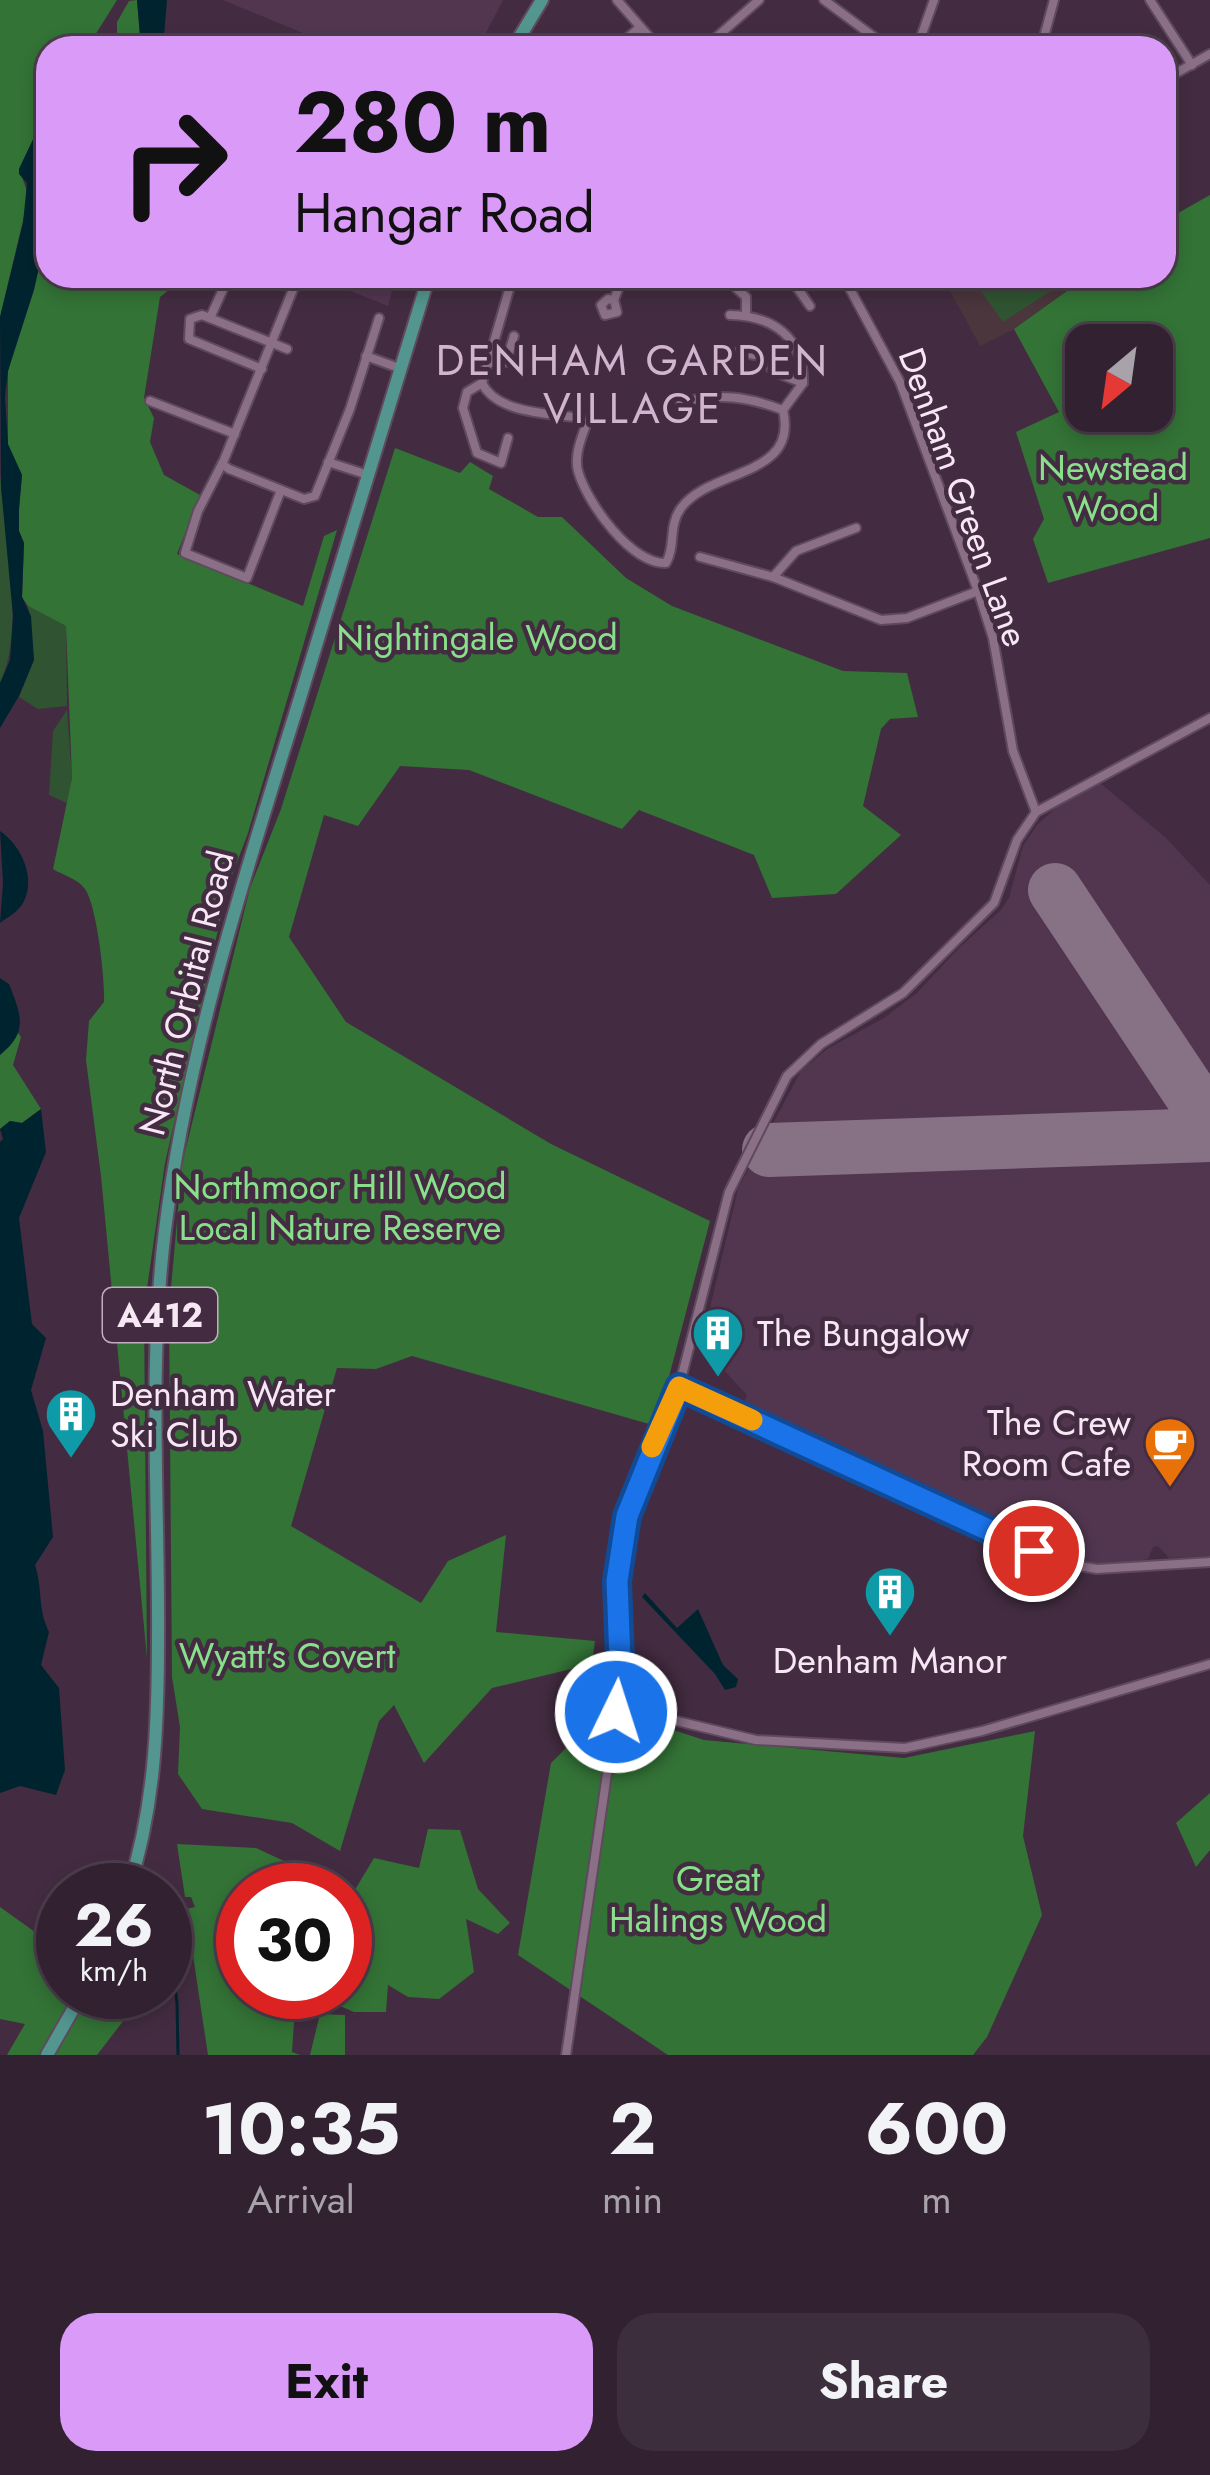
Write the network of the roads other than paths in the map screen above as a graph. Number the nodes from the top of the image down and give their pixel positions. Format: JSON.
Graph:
{"nodes":[{"id":1,"x":542,"y":0,"type":"edge"},
{"id":2,"x":617,"y":0,"type":"edge"},
{"id":3,"x":759,"y":0,"type":"edge"},
{"id":4,"x":824,"y":0,"type":"edge"},
{"id":5,"x":934,"y":0,"type":"edge"},
{"id":6,"x":1054,"y":0,"type":"edge"},
{"id":7,"x":1150,"y":0,"type":"edge"},
{"id":8,"x":640,"y":27,"type":"junction"},
{"id":9,"x":520,"y":36,"type":"edge"},
{"id":10,"x":630,"y":36,"type":"edge"},
{"id":11,"x":648,"y":36,"type":"edge"},
{"id":12,"x":718,"y":36,"type":"edge"},
{"id":13,"x":873,"y":36,"type":"edge"},
{"id":14,"x":920,"y":36,"type":"edge"},
{"id":15,"x":1044,"y":36,"type":"edge"},
{"id":16,"x":1173,"y":36,"type":"edge"},
{"id":17,"x":1176,"y":40,"type":"edge"},
{"id":18,"x":1210,"y":54,"type":"edge"},
{"id":19,"x":1192,"y":65,"type":"junction"},
{"id":20,"x":1176,"y":74,"type":"edge"},
{"id":21,"x":224,"y":288,"type":"edge"},
{"id":22,"x":294,"y":288,"type":"edge"},
{"id":23,"x":425,"y":288,"type":"edge"},
{"id":24,"x":510,"y":288,"type":"edge"},
{"id":25,"x":618,"y":288,"type":"edge"},
{"id":26,"x":736,"y":288,"type":"edge"},
{"id":27,"x":797,"y":288,"type":"edge"},
{"id":28,"x":851,"y":288,"type":"edge"},
{"id":29,"x":614,"y":300,"type":"dead end"},
{"id":30,"x":810,"y":306,"type":"dead end"},
{"id":31,"x":730,"y":315,"type":"dead end"},
{"id":32,"x":746,"y":316,"type":"junction"},
{"id":33,"x":210,"y":318,"type":"junction"},
{"id":34,"x":379,"y":318,"type":"dead end"},
{"id":35,"x":514,"y":336,"type":"dead end"},
{"id":36,"x":272,"y":343,"type":"junction"},
{"id":37,"x":287,"y":349,"type":"dead end"},
{"id":38,"x":738,"y":352,"type":"dead end"},
{"id":39,"x":366,"y":356,"type":"junction"},
{"id":40,"x":488,"y":363,"type":"junction"},
{"id":41,"x":401,"y":368,"type":"junction"},
{"id":42,"x":262,"y":370,"type":"junction"},
{"id":43,"x":482,"y":383,"type":"junction"},
{"id":44,"x":803,"y":383,"type":"junction"},
{"id":45,"x":150,"y":401,"type":"dead end"},
{"id":46,"x":681,"y":403,"type":"dead end"},
{"id":47,"x":783,"y":410,"type":"junction"},
{"id":48,"x":236,"y":434,"type":"junction"},
{"id":49,"x":508,"y":438,"type":"dead end"},
{"id":50,"x":328,"y":462,"type":"junction"},
{"id":51,"x":222,"y":464,"type":"junction"},
{"id":52,"x":368,"y":475,"type":"junction"},
{"id":53,"x":281,"y":490,"type":"junction"},
{"id":54,"x":856,"y":529,"type":"dead end"},
{"id":55,"x":700,"y":556,"type":"dead end"},
{"id":56,"x":773,"y":577,"type":"junction"},
{"id":57,"x":978,"y":591,"type":"junction"},
{"id":58,"x":1210,"y":718,"type":"edge"},
{"id":59,"x":1036,"y":812,"type":"junction"},
{"id":60,"x":679,"y":1387,"type":"junction"},
{"id":61,"x":1210,"y":1562,"type":"edge"},
{"id":62,"x":1210,"y":1664,"type":"edge"},
{"id":63,"x":616,"y":1712,"type":"junction"},
{"id":64,"x":135,"y":1863,"type":"edge"},
{"id":65,"x":68,"y":2019,"type":"edge"},
{"id":66,"x":47,"y":2055,"type":"edge"},
{"id":67,"x":566,"y":2055,"type":"edge"}],
"edges":[{"from":1,"to":9,"type":"main road"},
{"from":2,"to":8,"type":"street"},
{"from":3,"to":12,"type":"street"},
{"from":4,"to":13,"type":"street"},
{"from":5,"to":14,"type":"street"},
{"from":6,"to":15,"type":"street"},
{"from":7,"to":16,"type":"street"},
{"from":8,"to":10,"type":"street"},
{"from":8,"to":11,"type":"street"},
{"from":17,"to":19,"type":"street"},
{"from":18,"to":19,"type":"street"},
{"from":19,"to":20,"type":"street"},
{"from":21,"to":33,"type":"street"},
{"from":22,"to":36,"type":"street"},
{"from":23,"to":41,"type":"main road","name":"North Orbital Road","number":"A412"},
{"from":24,"to":40,"type":"street"},
{"from":25,"to":29,"type":"street"},
{"from":26,"to":32,"type":"street"},
{"from":27,"to":30,"type":"street"},
{"from":28,"to":57,"type":"street","name":"Denham Green Lane"},
{"from":31,"to":32,"type":"street"},
{"from":32,"to":44,"type":"street"},
{"from":33,"to":36,"type":"street"},
{"from":33,"to":42,"type":"street"},
{"from":34,"to":39,"type":"street"},
{"from":35,"to":40,"type":"street"},
{"from":36,"to":37,"type":"street"},
{"from":36,"to":42,"type":"street"},
{"from":38,"to":44,"type":"street"},
{"from":39,"to":41,"type":"street"},
{"from":39,"to":50,"type":"street"},
{"from":40,"to":43,"type":"street"},
{"from":41,"to":52,"type":"main road","name":"North Orbital Road","number":"A412"},
{"from":42,"to":48,"type":"street"},
{"from":43,"to":47,"type":"street"},
{"from":43,"to":49,"type":"street"},
{"from":44,"to":47,"type":"street"},
{"from":45,"to":48,"type":"street"},
{"from":46,"to":47,"type":"street"},
{"from":48,"to":51,"type":"street"},
{"from":50,"to":52,"type":"street"},
{"from":50,"to":53,"type":"street"},
{"from":51,"to":53,"type":"street"},
{"from":51,"to":53,"type":"street"},
{"from":52,"to":64,"type":"main road","name":"North Orbital Road","number":"A412"},
{"from":54,"to":56,"type":"street"},
{"from":55,"to":56,"type":"street"},
{"from":56,"to":57,"type":"street"},
{"from":57,"to":59,"type":"street","name":"Denham Green Lane"},
{"from":58,"to":59,"type":"street"},
{"from":59,"to":60,"type":"street"},
{"from":60,"to":61,"type":"street"},
{"from":60,"to":63,"type":"street"},
{"from":62,"to":63,"type":"street"},
{"from":63,"to":67,"type":"street"},
{"from":65,"to":66,"type":"main road"}]}
